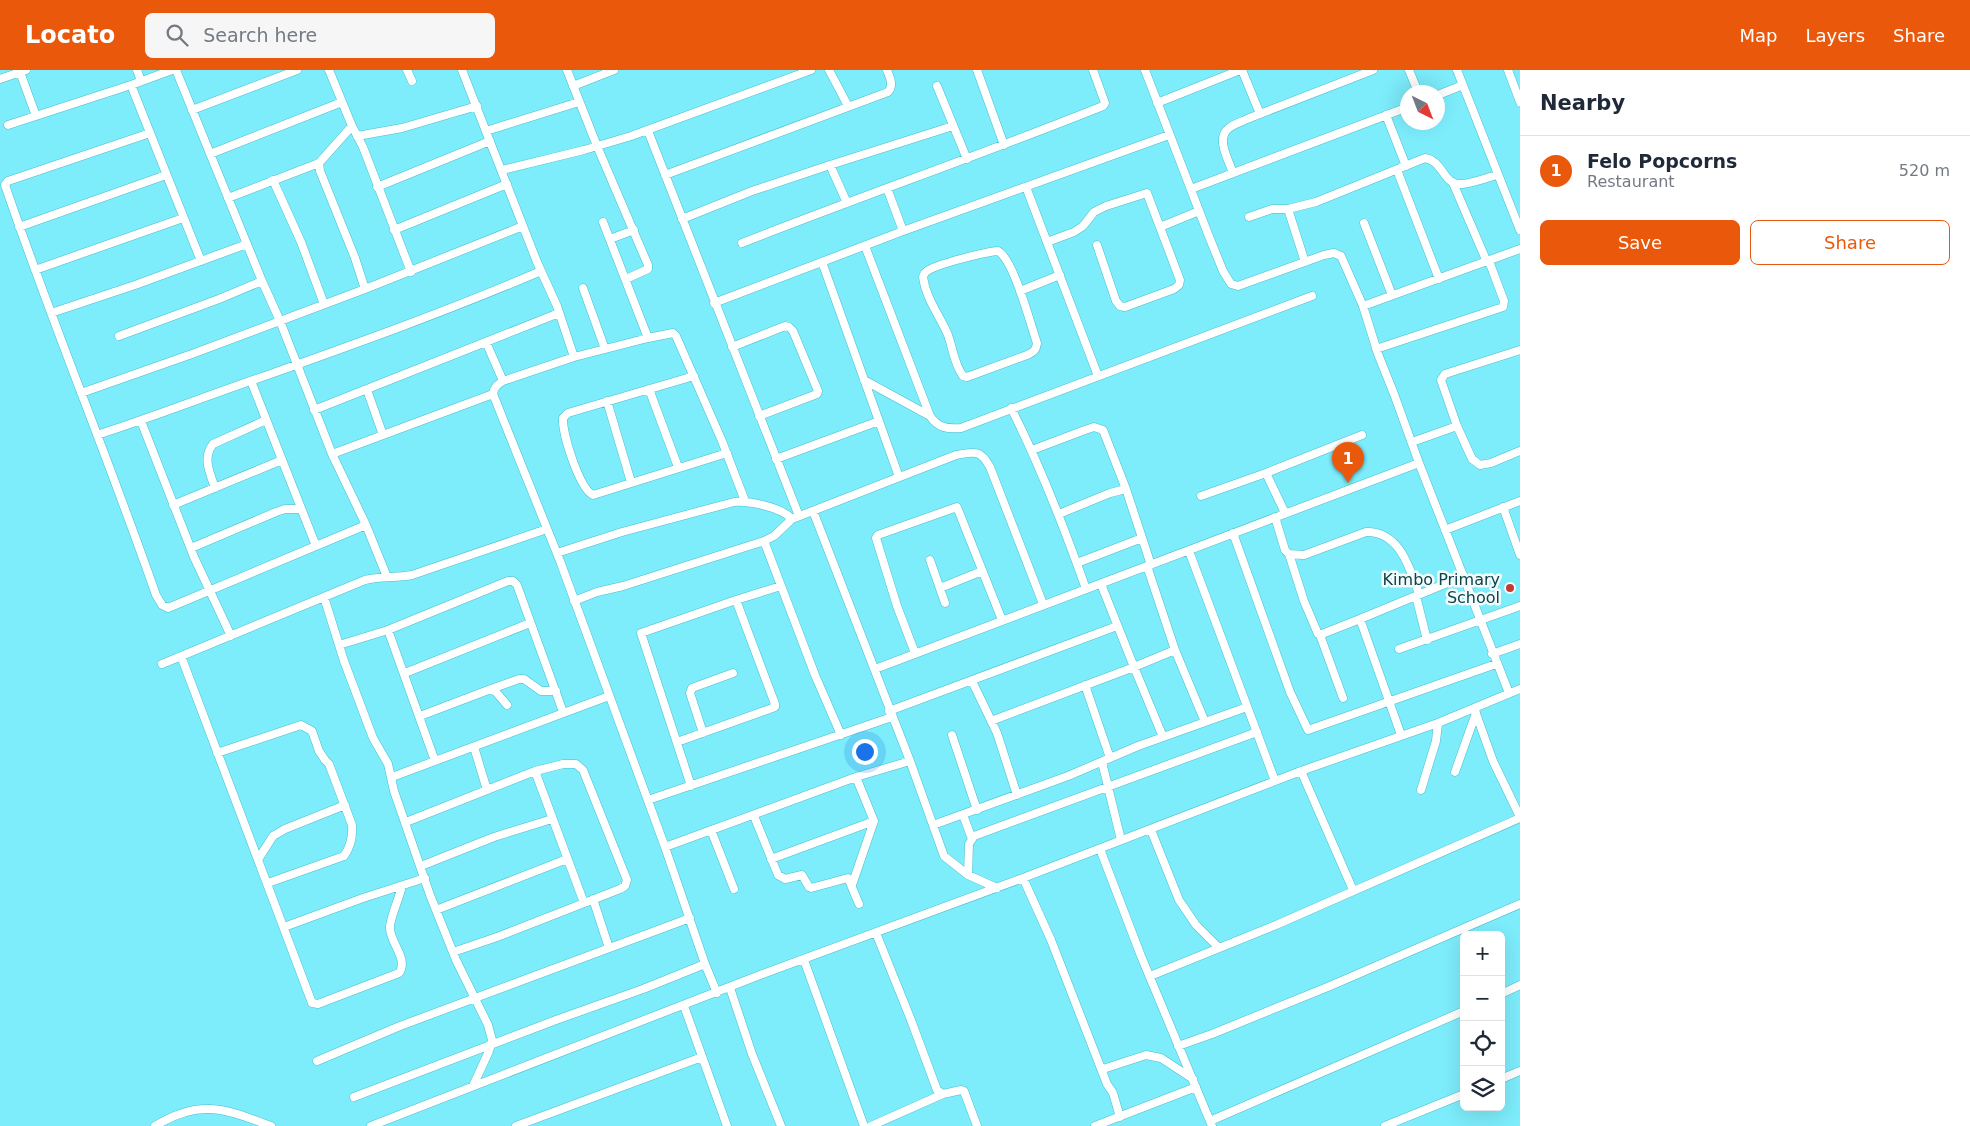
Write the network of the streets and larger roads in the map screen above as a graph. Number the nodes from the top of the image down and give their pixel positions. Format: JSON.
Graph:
{"nodes":[{"id":1,"x":137,"y":70,"type":"edge"},
{"id":2,"x":174,"y":70,"type":"edge"},
{"id":3,"x":297,"y":70,"type":"edge"},
{"id":4,"x":329,"y":70,"type":"edge"},
{"id":5,"x":407,"y":70,"type":"edge"},
{"id":6,"x":462,"y":70,"type":"edge"},
{"id":7,"x":567,"y":70,"type":"edge"},
{"id":8,"x":614,"y":70,"type":"edge"},
{"id":9,"x":811,"y":70,"type":"edge"},
{"id":10,"x":829,"y":70,"type":"edge"},
{"id":11,"x":887,"y":70,"type":"edge"},
{"id":12,"x":977,"y":70,"type":"edge"},
{"id":13,"x":1093,"y":70,"type":"edge"},
{"id":14,"x":1145,"y":70,"type":"edge"},
{"id":15,"x":1241,"y":70,"type":"edge"},
{"id":16,"x":1373,"y":70,"type":"edge"},
{"id":17,"x":1409,"y":70,"type":"edge"},
{"id":18,"x":1457,"y":70,"type":"edge"},
{"id":19,"x":1508,"y":70,"type":"edge"},
{"id":20,"x":23,"y":71,"type":"edge"},
{"id":21,"x":0,"y":79,"type":"edge"},
{"id":22,"x":141,"y":81,"type":"junction"},
{"id":23,"x":412,"y":81,"type":"dead end"},
{"id":24,"x":131,"y":85,"type":"junction"},
{"id":25,"x":1415,"y":85,"type":"edge"},
{"id":26,"x":1463,"y":85,"type":"junction"},
{"id":27,"x":573,"y":86,"type":"junction"},
{"id":28,"x":937,"y":86,"type":"dead end"},
{"id":29,"x":1445,"y":92,"type":"edge"},
{"id":30,"x":342,"y":102,"type":"junction"},
{"id":31,"x":580,"y":102,"type":"junction"},
{"id":32,"x":1520,"y":102,"type":"edge"},
{"id":33,"x":1158,"y":103,"type":"junction"},
{"id":34,"x":477,"y":106,"type":"junction"},
{"id":35,"x":848,"y":106,"type":"junction"},
{"id":36,"x":192,"y":110,"type":"junction"},
{"id":37,"x":1400,"y":110,"type":"edge"},
{"id":38,"x":1260,"y":114,"type":"junction"},
{"id":39,"x":1386,"y":115,"type":"junction"},
{"id":40,"x":36,"y":116,"type":"junction"},
{"id":41,"x":8,"y":125,"type":"dead end"},
{"id":42,"x":352,"y":126,"type":"junction"},
{"id":43,"x":953,"y":126,"type":"junction"},
{"id":44,"x":486,"y":131,"type":"junction"},
{"id":45,"x":648,"y":131,"type":"junction"},
{"id":46,"x":150,"y":133,"type":"junction"},
{"id":47,"x":1169,"y":134,"type":"junction"},
{"id":48,"x":357,"y":136,"type":"junction"},
{"id":49,"x":490,"y":141,"type":"junction"},
{"id":50,"x":597,"y":146,"type":"junction"},
{"id":51,"x":1004,"y":146,"type":"junction"},
{"id":52,"x":210,"y":154,"type":"junction"},
{"id":53,"x":967,"y":159,"type":"junction"},
{"id":54,"x":319,"y":163,"type":"junction"},
{"id":55,"x":830,"y":166,"type":"junction"},
{"id":56,"x":1406,"y":166,"type":"junction"},
{"id":57,"x":502,"y":170,"type":"junction"},
{"id":58,"x":1397,"y":170,"type":"junction"},
{"id":59,"x":1233,"y":173,"type":"junction"},
{"id":60,"x":166,"y":174,"type":"junction"},
{"id":61,"x":1498,"y":175,"type":"junction"},
{"id":62,"x":665,"y":176,"type":"junction"},
{"id":63,"x":273,"y":180,"type":"junction"},
{"id":64,"x":1453,"y":183,"type":"junction"},
{"id":65,"x":507,"y":184,"type":"junction"},
{"id":66,"x":377,"y":187,"type":"junction"},
{"id":67,"x":1026,"y":187,"type":"junction"},
{"id":68,"x":887,"y":188,"type":"junction"},
{"id":69,"x":1191,"y":189,"type":"junction"},
{"id":70,"x":228,"y":198,"type":"junction"},
{"id":71,"x":847,"y":202,"type":"junction"},
{"id":72,"x":1288,"y":209,"type":"junction"},
{"id":73,"x":1199,"y":211,"type":"junction"},
{"id":74,"x":183,"y":218,"type":"junction"},
{"id":75,"x":1249,"y":218,"type":"dead end"},
{"id":76,"x":682,"y":219,"type":"junction"},
{"id":77,"x":603,"y":222,"type":"dead end"},
{"id":78,"x":1364,"y":223,"type":"dead end"},
{"id":79,"x":523,"y":226,"type":"junction"},
{"id":80,"x":19,"y":227,"type":"junction"},
{"id":81,"x":1160,"y":227,"type":"junction"},
{"id":82,"x":394,"y":230,"type":"junction"},
{"id":83,"x":634,"y":230,"type":"junction"},
{"id":84,"x":1520,"y":230,"type":"edge"},
{"id":85,"x":903,"y":231,"type":"junction"},
{"id":86,"x":610,"y":239,"type":"junction"},
{"id":87,"x":1047,"y":242,"type":"junction"},
{"id":88,"x":742,"y":243,"type":"dead end"},
{"id":89,"x":247,"y":244,"type":"junction"},
{"id":90,"x":1097,"y":245,"type":"dead end"},
{"id":91,"x":865,"y":246,"type":"junction"},
{"id":92,"x":1520,"y":249,"type":"edge"},
{"id":93,"x":201,"y":261,"type":"junction"},
{"id":94,"x":1488,"y":261,"type":"junction"},
{"id":95,"x":822,"y":262,"type":"junction"},
{"id":96,"x":1305,"y":262,"type":"junction"},
{"id":97,"x":35,"y":270,"type":"junction"},
{"id":98,"x":541,"y":271,"type":"junction"},
{"id":99,"x":411,"y":272,"type":"junction"},
{"id":100,"x":1060,"y":275,"type":"junction"},
{"id":101,"x":1439,"y":278,"type":"junction"},
{"id":102,"x":626,"y":279,"type":"junction"},
{"id":103,"x":262,"y":280,"type":"junction"},
{"id":104,"x":583,"y":288,"type":"dead end"},
{"id":105,"x":365,"y":289,"type":"junction"},
{"id":106,"x":1020,"y":291,"type":"junction"},
{"id":107,"x":1392,"y":295,"type":"junction"},
{"id":108,"x":1312,"y":296,"type":"dead end"},
{"id":109,"x":714,"y":303,"type":"junction"},
{"id":110,"x":324,"y":304,"type":"junction"},
{"id":111,"x":1363,"y":306,"type":"junction"},
{"id":112,"x":51,"y":313,"type":"junction"},
{"id":113,"x":559,"y":313,"type":"junction"},
{"id":114,"x":280,"y":321,"type":"junction"},
{"id":115,"x":119,"y":336,"type":"dead end"},
{"id":116,"x":648,"y":338,"type":"junction"},
{"id":117,"x":486,"y":342,"type":"junction"},
{"id":118,"x":732,"y":347,"type":"junction"},
{"id":119,"x":605,"y":349,"type":"junction"},
{"id":120,"x":1376,"y":349,"type":"junction"},
{"id":121,"x":1520,"y":350,"type":"edge"},
{"id":122,"x":574,"y":357,"type":"junction"},
{"id":123,"x":297,"y":366,"type":"junction"},
{"id":124,"x":694,"y":376,"type":"junction"},
{"id":125,"x":1098,"y":376,"type":"junction"},
{"id":126,"x":864,"y":380,"type":"junction"},
{"id":127,"x":251,"y":381,"type":"junction"},
{"id":128,"x":503,"y":381,"type":"junction"},
{"id":129,"x":649,"y":389,"type":"junction"},
{"id":130,"x":367,"y":390,"type":"junction"},
{"id":131,"x":81,"y":393,"type":"junction"},
{"id":132,"x":493,"y":394,"type":"junction"},
{"id":133,"x":607,"y":401,"type":"junction"},
{"id":134,"x":1011,"y":408,"type":"junction"},
{"id":135,"x":314,"y":410,"type":"junction"},
{"id":136,"x":759,"y":416,"type":"junction"},
{"id":137,"x":930,"y":416,"type":"junction"},
{"id":138,"x":266,"y":420,"type":"junction"},
{"id":139,"x":141,"y":421,"type":"junction"},
{"id":140,"x":879,"y":421,"type":"junction"},
{"id":141,"x":1457,"y":426,"type":"junction"},
{"id":142,"x":97,"y":435,"type":"junction"},
{"id":143,"x":383,"y":435,"type":"junction"},
{"id":144,"x":1362,"y":435,"type":"dead end"},
{"id":145,"x":1412,"y":442,"type":"junction"},
{"id":146,"x":1032,"y":450,"type":"junction"},
{"id":147,"x":1520,"y":450,"type":"edge"},
{"id":148,"x":727,"y":453,"type":"junction"},
{"id":149,"x":332,"y":454,"type":"junction"},
{"id":150,"x":776,"y":459,"type":"junction"},
{"id":151,"x":282,"y":460,"type":"junction"},
{"id":152,"x":1419,"y":463,"type":"junction"},
{"id":153,"x":678,"y":467,"type":"junction"},
{"id":154,"x":1266,"y":473,"type":"junction"},
{"id":155,"x":899,"y":477,"type":"junction"},
{"id":156,"x":631,"y":482,"type":"junction"},
{"id":157,"x":215,"y":488,"type":"junction"},
{"id":158,"x":1126,"y":489,"type":"junction"},
{"id":159,"x":1201,"y":496,"type":"dead end"},
{"id":160,"x":745,"y":501,"type":"junction"},
{"id":161,"x":1520,"y":501,"type":"edge"},
{"id":162,"x":173,"y":505,"type":"junction"},
{"id":163,"x":1504,"y":507,"type":"junction"},
{"id":164,"x":302,"y":509,"type":"junction"},
{"id":165,"x":813,"y":511,"type":"junction"},
{"id":166,"x":1284,"y":513,"type":"junction"},
{"id":167,"x":1059,"y":514,"type":"junction"},
{"id":168,"x":796,"y":517,"type":"junction"},
{"id":169,"x":1275,"y":517,"type":"junction"},
{"id":170,"x":366,"y":525,"type":"junction"},
{"id":171,"x":547,"y":529,"type":"junction"},
{"id":172,"x":1445,"y":530,"type":"junction"},
{"id":173,"x":1233,"y":533,"type":"junction"},
{"id":174,"x":1142,"y":538,"type":"junction"},
{"id":175,"x":764,"y":541,"type":"junction"},
{"id":176,"x":316,"y":546,"type":"junction"},
{"id":177,"x":191,"y":548,"type":"junction"},
{"id":178,"x":1189,"y":551,"type":"junction"},
{"id":179,"x":557,"y":553,"type":"junction"},
{"id":180,"x":1289,"y":554,"type":"junction"},
{"id":181,"x":1520,"y":555,"type":"edge"},
{"id":182,"x":930,"y":560,"type":"dead end"},
{"id":183,"x":1077,"y":563,"type":"junction"},
{"id":184,"x":1149,"y":566,"type":"junction"},
{"id":185,"x":982,"y":571,"type":"junction"},
{"id":186,"x":1464,"y":576,"type":"junction"},
{"id":187,"x":387,"y":577,"type":"junction"},
{"id":188,"x":1101,"y":584,"type":"junction"},
{"id":189,"x":781,"y":586,"type":"junction"},
{"id":190,"x":940,"y":588,"type":"junction"},
{"id":191,"x":1086,"y":589,"type":"junction"},
{"id":192,"x":210,"y":591,"type":"junction"},
{"id":193,"x":1418,"y":595,"type":"junction"},
{"id":194,"x":324,"y":596,"type":"junction"},
{"id":195,"x":736,"y":600,"type":"junction"},
{"id":196,"x":574,"y":601,"type":"junction"},
{"id":197,"x":945,"y":603,"type":"dead end"},
{"id":198,"x":1043,"y":604,"type":"junction"},
{"id":199,"x":1520,"y":606,"type":"edge"},
{"id":200,"x":1360,"y":619,"type":"junction"},
{"id":201,"x":1002,"y":620,"type":"junction"},
{"id":202,"x":1480,"y":621,"type":"junction"},
{"id":203,"x":530,"y":623,"type":"junction"},
{"id":204,"x":1117,"y":626,"type":"junction"},
{"id":205,"x":388,"y":630,"type":"junction"},
{"id":206,"x":1320,"y":634,"type":"junction"},
{"id":207,"x":231,"y":636,"type":"junction"},
{"id":208,"x":1427,"y":640,"type":"junction"},
{"id":209,"x":1520,"y":644,"type":"edge"},
{"id":210,"x":339,"y":645,"type":"junction"},
{"id":211,"x":1399,"y":649,"type":"dead end"},
{"id":212,"x":1175,"y":650,"type":"junction"},
{"id":213,"x":915,"y":653,"type":"junction"},
{"id":214,"x":1492,"y":654,"type":"junction"},
{"id":215,"x":181,"y":656,"type":"junction"},
{"id":216,"x":162,"y":664,"type":"dead end"},
{"id":217,"x":1496,"y":664,"type":"junction"},
{"id":218,"x":1134,"y":667,"type":"junction"},
{"id":219,"x":875,"y":669,"type":"junction"},
{"id":220,"x":404,"y":673,"type":"junction"},
{"id":221,"x":733,"y":673,"type":"dead end"},
{"id":222,"x":972,"y":681,"type":"junction"},
{"id":223,"x":1085,"y":685,"type":"junction"},
{"id":224,"x":491,"y":689,"type":"junction"},
{"id":225,"x":1520,"y":689,"type":"edge"},
{"id":226,"x":556,"y":692,"type":"junction"},
{"id":227,"x":1509,"y":693,"type":"junction"},
{"id":228,"x":609,"y":696,"type":"junction"},
{"id":229,"x":1343,"y":698,"type":"dead end"},
{"id":230,"x":1390,"y":702,"type":"junction"},
{"id":231,"x":507,"y":706,"type":"dead end"},
{"id":232,"x":1247,"y":707,"type":"junction"},
{"id":233,"x":1475,"y":710,"type":"junction"},
{"id":234,"x":563,"y":712,"type":"junction"},
{"id":235,"x":891,"y":714,"type":"junction"},
{"id":236,"x":420,"y":716,"type":"junction"},
{"id":237,"x":990,"y":721,"type":"junction"},
{"id":238,"x":1205,"y":722,"type":"junction"},
{"id":239,"x":1438,"y":723,"type":"junction"},
{"id":240,"x":1257,"y":732,"type":"junction"},
{"id":241,"x":702,"y":733,"type":"junction"},
{"id":242,"x":841,"y":735,"type":"junction"},
{"id":243,"x":952,"y":735,"type":"dead end"},
{"id":244,"x":1402,"y":735,"type":"junction"},
{"id":245,"x":1163,"y":737,"type":"junction"},
{"id":246,"x":677,"y":742,"type":"junction"},
{"id":247,"x":474,"y":747,"type":"junction"},
{"id":248,"x":217,"y":753,"type":"junction"},
{"id":249,"x":1110,"y":758,"type":"junction"},
{"id":250,"x":435,"y":761,"type":"junction"},
{"id":251,"x":910,"y":761,"type":"junction"},
{"id":252,"x":1102,"y":762,"type":"junction"},
{"id":253,"x":535,"y":771,"type":"junction"},
{"id":254,"x":1301,"y":771,"type":"junction"},
{"id":255,"x":1456,"y":772,"type":"dead end"},
{"id":256,"x":392,"y":777,"type":"junction"},
{"id":257,"x":856,"y":777,"type":"junction"},
{"id":258,"x":1275,"y":781,"type":"junction"},
{"id":259,"x":690,"y":786,"type":"junction"},
{"id":260,"x":1108,"y":787,"type":"junction"},
{"id":261,"x":487,"y":790,"type":"junction"},
{"id":262,"x":1421,"y":790,"type":"dead end"},
{"id":263,"x":1017,"y":796,"type":"junction"},
{"id":264,"x":648,"y":800,"type":"junction"},
{"id":265,"x":345,"y":805,"type":"junction"},
{"id":266,"x":977,"y":810,"type":"junction"},
{"id":267,"x":963,"y":815,"type":"junction"},
{"id":268,"x":754,"y":816,"type":"junction"},
{"id":269,"x":1520,"y":818,"type":"edge"},
{"id":270,"x":552,"y":819,"type":"junction"},
{"id":271,"x":874,"y":821,"type":"junction"},
{"id":272,"x":406,"y":822,"type":"junction"},
{"id":273,"x":933,"y":825,"type":"junction"},
{"id":274,"x":711,"y":830,"type":"junction"},
{"id":275,"x":1151,"y":830,"type":"junction"},
{"id":276,"x":972,"y":838,"type":"junction"},
{"id":277,"x":1122,"y":840,"type":"junction"},
{"id":278,"x":665,"y":847,"type":"junction"},
{"id":279,"x":1100,"y":849,"type":"junction"},
{"id":280,"x":258,"y":858,"type":"junction"},
{"id":281,"x":568,"y":859,"type":"junction"},
{"id":282,"x":771,"y":859,"type":"junction"},
{"id":283,"x":421,"y":866,"type":"junction"},
{"id":284,"x":968,"y":875,"type":"junction"},
{"id":285,"x":425,"y":878,"type":"junction"},
{"id":286,"x":1023,"y":878,"type":"junction"},
{"id":287,"x":268,"y":883,"type":"junction"},
{"id":288,"x":852,"y":885,"type":"junction"},
{"id":289,"x":402,"y":886,"type":"junction"},
{"id":290,"x":997,"y":888,"type":"junction"},
{"id":291,"x":734,"y":889,"type":"dead end"},
{"id":292,"x":1353,"y":890,"type":"junction"},
{"id":293,"x":593,"y":900,"type":"junction"},
{"id":294,"x":584,"y":903,"type":"junction"},
{"id":295,"x":859,"y":904,"type":"dead end"},
{"id":296,"x":1520,"y":904,"type":"edge"},
{"id":297,"x":436,"y":910,"type":"junction"},
{"id":298,"x":690,"y":918,"type":"junction"},
{"id":299,"x":284,"y":927,"type":"junction"},
{"id":300,"x":876,"y":933,"type":"junction"},
{"id":301,"x":609,"y":948,"type":"junction"},
{"id":302,"x":1218,"y":948,"type":"junction"},
{"id":303,"x":453,"y":952,"type":"junction"},
{"id":304,"x":804,"y":960,"type":"junction"},
{"id":305,"x":705,"y":964,"type":"junction"},
{"id":306,"x":1150,"y":976,"type":"junction"},
{"id":307,"x":1520,"y":985,"type":"edge"},
{"id":308,"x":730,"y":988,"type":"junction"},
{"id":309,"x":1505,"y":992,"type":"edge"},
{"id":310,"x":717,"y":993,"type":"junction"},
{"id":311,"x":475,"y":999,"type":"junction"},
{"id":312,"x":684,"y":1006,"type":"junction"},
{"id":313,"x":1460,"y":1013,"type":"edge"},
{"id":314,"x":491,"y":1045,"type":"junction"},
{"id":315,"x":1178,"y":1046,"type":"junction"},
{"id":316,"x":702,"y":1057,"type":"junction"},
{"id":317,"x":317,"y":1060,"type":"dead end"},
{"id":318,"x":1103,"y":1069,"type":"junction"},
{"id":319,"x":1520,"y":1071,"type":"edge"},
{"id":320,"x":1505,"y":1077,"type":"edge"},
{"id":321,"x":1195,"y":1083,"type":"junction"},
{"id":322,"x":473,"y":1086,"type":"junction"},
{"id":323,"x":943,"y":1094,"type":"junction"},
{"id":324,"x":1460,"y":1096,"type":"edge"},
{"id":325,"x":354,"y":1097,"type":"dead end"},
{"id":326,"x":1120,"y":1117,"type":"junction"},
{"id":327,"x":1211,"y":1124,"type":"edge"},
{"id":328,"x":375,"y":1125,"type":"edge"},
{"id":329,"x":155,"y":1126,"type":"edge"},
{"id":330,"x":271,"y":1126,"type":"edge"},
{"id":331,"x":516,"y":1126,"type":"edge"},
{"id":332,"x":726,"y":1126,"type":"edge"},
{"id":333,"x":780,"y":1126,"type":"edge"},
{"id":334,"x":864,"y":1126,"type":"edge"},
{"id":335,"x":871,"y":1126,"type":"edge"},
{"id":336,"x":977,"y":1126,"type":"edge"},
{"id":337,"x":1094,"y":1126,"type":"edge"},
{"id":338,"x":1386,"y":1126,"type":"edge"}],
"edges":[{"from":1,"to":22,"type":"street"},
{"from":2,"to":22,"type":"street"},
{"from":2,"to":36,"type":"street"},
{"from":3,"to":36,"type":"street"},
{"from":4,"to":30,"type":"street"},
{"from":5,"to":23,"type":"street"},
{"from":6,"to":34,"type":"street"},
{"from":7,"to":27,"type":"street"},
{"from":8,"to":27,"type":"street"},
{"from":9,"to":45,"type":"street"},
{"from":10,"to":35,"type":"street"},
{"from":11,"to":35,"type":"street"},
{"from":12,"to":51,"type":"street"},
{"from":13,"to":51,"type":"street"},
{"from":14,"to":33,"type":"street"},
{"from":15,"to":33,"type":"street"},
{"from":15,"to":38,"type":"street"},
{"from":16,"to":38,"type":"street"},
{"from":17,"to":25,"type":"street"},
{"from":18,"to":26,"type":"street"},
{"from":19,"to":32,"type":"street"},
{"from":20,"to":21,"type":"street"},
{"from":20,"to":40,"type":"street"},
{"from":22,"to":24,"type":"street"},
{"from":24,"to":40,"type":"street"},
{"from":24,"to":46,"type":"street"},
{"from":26,"to":29,"type":"street"},
{"from":26,"to":61,"type":"street"},
{"from":27,"to":31,"type":"street"},
{"from":28,"to":43,"type":"street"},
{"from":30,"to":42,"type":"street"},
{"from":30,"to":52,"type":"street"},
{"from":31,"to":44,"type":"street"},
{"from":31,"to":50,"type":"street"},
{"from":33,"to":47,"type":"street"},
{"from":34,"to":44,"type":"street"},
{"from":34,"to":48,"type":"street"},
{"from":35,"to":62,"type":"street"},
{"from":36,"to":52,"type":"street"},
{"from":37,"to":39,"type":"street"},
{"from":38,"to":59,"type":"street"},
{"from":39,"to":56,"type":"street"},
{"from":39,"to":59,"type":"street"},
{"from":40,"to":41,"type":"street"},
{"from":42,"to":48,"type":"street"},
{"from":42,"to":54,"type":"street"},
{"from":43,"to":53,"type":"street"},
{"from":43,"to":55,"type":"street"},
{"from":44,"to":49,"type":"street"},
{"from":45,"to":50,"type":"street"},
{"from":45,"to":62,"type":"street"},
{"from":46,"to":60,"type":"street"},
{"from":46,"to":80,"type":"street"},
{"from":47,"to":67,"type":"street"},
{"from":47,"to":69,"type":"street"},
{"from":48,"to":66,"type":"street"},
{"from":49,"to":57,"type":"street"},
{"from":49,"to":66,"type":"street"},
{"from":50,"to":57,"type":"street"},
{"from":50,"to":83,"type":"street"},
{"from":51,"to":53,"type":"street"},
{"from":52,"to":70,"type":"street"},
{"from":53,"to":68,"type":"street"},
{"from":54,"to":63,"type":"street"},
{"from":54,"to":105,"type":"street"},
{"from":55,"to":71,"type":"street"},
{"from":55,"to":76,"type":"street"},
{"from":56,"to":58,"type":"street"},
{"from":56,"to":64,"type":"street"},
{"from":57,"to":65,"type":"street"},
{"from":58,"to":72,"type":"street"},
{"from":58,"to":101,"type":"street"},
{"from":59,"to":69,"type":"street"},
{"from":60,"to":74,"type":"street"},
{"from":60,"to":80,"type":"street"},
{"from":61,"to":64,"type":"street"},
{"from":61,"to":84,"type":"street"},
{"from":62,"to":76,"type":"street"},
{"from":63,"to":70,"type":"street"},
{"from":63,"to":110,"type":"street"},
{"from":64,"to":94,"type":"street"},
{"from":65,"to":79,"type":"street"},
{"from":65,"to":82,"type":"street"},
{"from":66,"to":82,"type":"street"},
{"from":67,"to":85,"type":"street"},
{"from":67,"to":87,"type":"street"},
{"from":68,"to":71,"type":"street"},
{"from":68,"to":85,"type":"street"},
{"from":69,"to":73,"type":"street"},
{"from":70,"to":89,"type":"street"},
{"from":71,"to":88,"type":"street"},
{"from":72,"to":75,"type":"street"},
{"from":72,"to":96,"type":"street"},
{"from":73,"to":81,"type":"street"},
{"from":73,"to":96,"type":"street"},
{"from":74,"to":93,"type":"street"},
{"from":74,"to":97,"type":"street"},
{"from":76,"to":109,"type":"street"},
{"from":77,"to":86,"type":"street"},
{"from":78,"to":107,"type":"street"},
{"from":79,"to":98,"type":"street"},
{"from":79,"to":99,"type":"street"},
{"from":80,"to":97,"type":"street"},
{"from":81,"to":87,"type":"street"},
{"from":81,"to":90,"type":"street"},
{"from":82,"to":99,"type":"street"},
{"from":83,"to":86,"type":"street"},
{"from":83,"to":102,"type":"street"},
{"from":85,"to":91,"type":"street"},
{"from":86,"to":102,"type":"street"},
{"from":87,"to":100,"type":"street"},
{"from":89,"to":93,"type":"street"},
{"from":89,"to":103,"type":"street"},
{"from":91,"to":95,"type":"street"},
{"from":91,"to":137,"type":"street"},
{"from":92,"to":94,"type":"street"},
{"from":93,"to":112,"type":"street"},
{"from":94,"to":101,"type":"street"},
{"from":94,"to":120,"type":"street"},
{"from":95,"to":109,"type":"street"},
{"from":95,"to":126,"type":"street"},
{"from":96,"to":111,"type":"street"},
{"from":97,"to":112,"type":"street"},
{"from":98,"to":113,"type":"street"},
{"from":98,"to":123,"type":"street"},
{"from":99,"to":105,"type":"street"},
{"from":100,"to":106,"type":"street"},
{"from":100,"to":125,"type":"street"},
{"from":101,"to":107,"type":"street"},
{"from":102,"to":116,"type":"street"},
{"from":103,"to":114,"type":"street"},
{"from":103,"to":115,"type":"street"},
{"from":104,"to":119,"type":"street"},
{"from":105,"to":110,"type":"street"},
{"from":106,"to":106,"type":"street"},
{"from":107,"to":111,"type":"street"},
{"from":108,"to":125,"type":"street"},
{"from":109,"to":118,"type":"street"},
{"from":110,"to":114,"type":"street"},
{"from":111,"to":120,"type":"street"},
{"from":112,"to":131,"type":"street"},
{"from":113,"to":117,"type":"street"},
{"from":113,"to":122,"type":"street"},
{"from":114,"to":123,"type":"street"},
{"from":114,"to":131,"type":"street"},
{"from":116,"to":119,"type":"street"},
{"from":116,"to":124,"type":"street"},
{"from":117,"to":128,"type":"street"},
{"from":117,"to":130,"type":"street"},
{"from":118,"to":136,"type":"street"},
{"from":118,"to":136,"type":"street"},
{"from":119,"to":122,"type":"street"},
{"from":120,"to":145,"type":"street"},
{"from":121,"to":141,"type":"street"},
{"from":122,"to":128,"type":"street"},
{"from":123,"to":127,"type":"street"},
{"from":123,"to":135,"type":"street"},
{"from":124,"to":129,"type":"street"},
{"from":124,"to":148,"type":"street"},
{"from":125,"to":134,"type":"street"},
{"from":126,"to":137,"type":"street"},
{"from":126,"to":140,"type":"street"},
{"from":127,"to":138,"type":"street"},
{"from":127,"to":139,"type":"street"},
{"from":128,"to":132,"type":"street"},
{"from":129,"to":133,"type":"street"},
{"from":129,"to":153,"type":"street"},
{"from":130,"to":135,"type":"street"},
{"from":130,"to":143,"type":"street"},
{"from":131,"to":142,"type":"street"},
{"from":132,"to":143,"type":"street"},
{"from":132,"to":171,"type":"street"},
{"from":133,"to":156,"type":"street"},
{"from":133,"to":156,"type":"street"},
{"from":134,"to":137,"type":"street"},
{"from":134,"to":146,"type":"street"},
{"from":135,"to":149,"type":"street"},
{"from":136,"to":150,"type":"street"},
{"from":138,"to":151,"type":"street"},
{"from":138,"to":157,"type":"street"},
{"from":139,"to":142,"type":"street"},
{"from":139,"to":162,"type":"street"},
{"from":140,"to":150,"type":"street"},
{"from":140,"to":155,"type":"street"},
{"from":141,"to":145,"type":"street"},
{"from":141,"to":147,"type":"street"},
{"from":142,"to":192,"type":"street"},
{"from":143,"to":149,"type":"street"},
{"from":144,"to":154,"type":"street"},
{"from":145,"to":152,"type":"street"},
{"from":146,"to":158,"type":"street"},
{"from":146,"to":167,"type":"street"},
{"from":148,"to":153,"type":"street"},
{"from":148,"to":160,"type":"street"},
{"from":149,"to":170,"type":"street"},
{"from":150,"to":168,"type":"street"},
{"from":151,"to":157,"type":"street"},
{"from":151,"to":164,"type":"street"},
{"from":152,"to":166,"type":"street"},
{"from":152,"to":172,"type":"street"},
{"from":153,"to":156,"type":"street"},
{"from":154,"to":159,"type":"street"},
{"from":154,"to":166,"type":"street"},
{"from":155,"to":165,"type":"street"},
{"from":155,"to":198,"type":"street"},
{"from":157,"to":162,"type":"street"},
{"from":158,"to":167,"type":"street"},
{"from":158,"to":174,"type":"street"},
{"from":160,"to":168,"type":"street"},
{"from":160,"to":179,"type":"street"},
{"from":161,"to":163,"type":"street"},
{"from":162,"to":177,"type":"street"},
{"from":163,"to":172,"type":"street"},
{"from":163,"to":181,"type":"street"},
{"from":164,"to":176,"type":"street"},
{"from":164,"to":177,"type":"street"},
{"from":165,"to":168,"type":"street"},
{"from":165,"to":219,"type":"street"},
{"from":166,"to":169,"type":"street"},
{"from":167,"to":183,"type":"street"},
{"from":168,"to":175,"type":"street"},
{"from":169,"to":173,"type":"street"},
{"from":169,"to":180,"type":"street"},
{"from":170,"to":176,"type":"street"},
{"from":170,"to":187,"type":"street"},
{"from":171,"to":179,"type":"street"},
{"from":171,"to":187,"type":"street"},
{"from":172,"to":186,"type":"street"},
{"from":173,"to":178,"type":"street"},
{"from":173,"to":230,"type":"street"},
{"from":174,"to":183,"type":"street"},
{"from":174,"to":184,"type":"street"},
{"from":175,"to":189,"type":"street"},
{"from":175,"to":196,"type":"street"},
{"from":176,"to":192,"type":"street"},
{"from":177,"to":192,"type":"street"},
{"from":178,"to":184,"type":"street"},
{"from":178,"to":232,"type":"street"},
{"from":179,"to":196,"type":"street"},
{"from":180,"to":193,"type":"street"},
{"from":180,"to":206,"type":"street"},
{"from":182,"to":190,"type":"street"},
{"from":183,"to":191,"type":"street"},
{"from":184,"to":188,"type":"street"},
{"from":184,"to":212,"type":"street"},
{"from":185,"to":190,"type":"street"},
{"from":185,"to":201,"type":"street"},
{"from":185,"to":213,"type":"street"},
{"from":186,"to":193,"type":"street"},
{"from":186,"to":202,"type":"street"},
{"from":187,"to":194,"type":"street"},
{"from":188,"to":191,"type":"street"},
{"from":188,"to":204,"type":"street"},
{"from":189,"to":195,"type":"street"},
{"from":189,"to":242,"type":"street"},
{"from":190,"to":197,"type":"street"},
{"from":191,"to":198,"type":"street"},
{"from":192,"to":207,"type":"street"},
{"from":193,"to":200,"type":"street"},
{"from":193,"to":208,"type":"street"},
{"from":194,"to":207,"type":"street"},
{"from":194,"to":210,"type":"street"},
{"from":195,"to":241,"type":"street"},
{"from":195,"to":246,"type":"street"},
{"from":196,"to":228,"type":"street"},
{"from":198,"to":201,"type":"street"},
{"from":199,"to":202,"type":"street"},
{"from":200,"to":206,"type":"street"},
{"from":200,"to":230,"type":"street"},
{"from":201,"to":213,"type":"street"},
{"from":202,"to":208,"type":"street"},
{"from":202,"to":214,"type":"street"},
{"from":203,"to":205,"type":"street"},
{"from":203,"to":220,"type":"street"},
{"from":203,"to":226,"type":"street"},
{"from":204,"to":218,"type":"street"},
{"from":204,"to":222,"type":"street"},
{"from":205,"to":210,"type":"street"},
{"from":205,"to":220,"type":"street"},
{"from":206,"to":229,"type":"street"},
{"from":207,"to":215,"type":"street"},
{"from":208,"to":211,"type":"street"},
{"from":209,"to":214,"type":"street"},
{"from":210,"to":256,"type":"street"},
{"from":212,"to":218,"type":"street"},
{"from":212,"to":238,"type":"street"},
{"from":213,"to":219,"type":"street"},
{"from":214,"to":217,"type":"street"},
{"from":215,"to":216,"type":"street"},
{"from":215,"to":248,"type":"street"},
{"from":217,"to":227,"type":"street"},
{"from":217,"to":230,"type":"street"},
{"from":218,"to":223,"type":"street"},
{"from":218,"to":245,"type":"street"},
{"from":219,"to":235,"type":"street"},
{"from":220,"to":236,"type":"street"},
{"from":221,"to":241,"type":"street"},
{"from":222,"to":235,"type":"street"},
{"from":222,"to":237,"type":"street"},
{"from":223,"to":237,"type":"street"},
{"from":223,"to":249,"type":"street"},
{"from":224,"to":226,"type":"street"},
{"from":224,"to":231,"type":"street"},
{"from":224,"to":236,"type":"street"},
{"from":225,"to":227,"type":"street"},
{"from":226,"to":234,"type":"street"},
{"from":227,"to":233,"type":"street"},
{"from":228,"to":234,"type":"street"},
{"from":228,"to":264,"type":"street"},
{"from":230,"to":244,"type":"street"},
{"from":232,"to":238,"type":"street"},
{"from":232,"to":240,"type":"street"},
{"from":233,"to":239,"type":"street"},
{"from":233,"to":255,"type":"street"},
{"from":233,"to":269,"type":"street"},
{"from":234,"to":247,"type":"street"},
{"from":235,"to":242,"type":"street"},
{"from":235,"to":251,"type":"street"},
{"from":236,"to":250,"type":"street"},
{"from":237,"to":263,"type":"street"},
{"from":238,"to":245,"type":"street"},
{"from":239,"to":244,"type":"street"},
{"from":239,"to":262,"type":"street"},
{"from":240,"to":258,"type":"street"},
{"from":240,"to":260,"type":"street"},
{"from":241,"to":246,"type":"street"},
{"from":242,"to":259,"type":"street"},
{"from":243,"to":266,"type":"street"},
{"from":244,"to":254,"type":"street"},
{"from":245,"to":249,"type":"street"},
{"from":246,"to":259,"type":"street"},
{"from":247,"to":250,"type":"street"},
{"from":247,"to":261,"type":"street"},
{"from":248,"to":265,"type":"street"},
{"from":248,"to":280,"type":"street"},
{"from":249,"to":252,"type":"street"},
{"from":250,"to":256,"type":"street"},
{"from":251,"to":257,"type":"street"},
{"from":251,"to":273,"type":"street"},
{"from":252,"to":260,"type":"street"},
{"from":252,"to":263,"type":"street"},
{"from":253,"to":261,"type":"street"},
{"from":253,"to":270,"type":"street"},
{"from":253,"to":293,"type":"street"},
{"from":254,"to":258,"type":"street"},
{"from":254,"to":292,"type":"street"},
{"from":256,"to":272,"type":"street"},
{"from":257,"to":268,"type":"street"},
{"from":257,"to":271,"type":"street"},
{"from":258,"to":275,"type":"street"},
{"from":259,"to":264,"type":"street"},
{"from":260,"to":276,"type":"street"},
{"from":260,"to":277,"type":"street"},
{"from":261,"to":272,"type":"street"},
{"from":263,"to":266,"type":"street"},
{"from":264,"to":278,"type":"street"},
{"from":265,"to":280,"type":"street"},
{"from":265,"to":287,"type":"street"},
{"from":266,"to":267,"type":"street"},
{"from":267,"to":273,"type":"street"},
{"from":267,"to":276,"type":"street"},
{"from":268,"to":274,"type":"street"},
{"from":268,"to":282,"type":"street"},
{"from":269,"to":292,"type":"street"},
{"from":270,"to":281,"type":"street"},
{"from":270,"to":283,"type":"street"},
{"from":271,"to":282,"type":"street"},
{"from":271,"to":288,"type":"street"},
{"from":272,"to":283,"type":"street"},
{"from":273,"to":284,"type":"street"},
{"from":274,"to":278,"type":"street"},
{"from":274,"to":291,"type":"street"},
{"from":275,"to":277,"type":"street"},
{"from":275,"to":302,"type":"street"},
{"from":276,"to":284,"type":"street"},
{"from":277,"to":279,"type":"street"},
{"from":278,"to":298,"type":"street"},
{"from":279,"to":286,"type":"street"},
{"from":279,"to":306,"type":"street"},
{"from":280,"to":287,"type":"street"},
{"from":281,"to":294,"type":"street"},
{"from":281,"to":297,"type":"street"},
{"from":282,"to":288,"type":"street"},
{"from":283,"to":285,"type":"street"},
{"from":284,"to":290,"type":"street"},
{"from":285,"to":289,"type":"street"},
{"from":285,"to":297,"type":"street"},
{"from":286,"to":290,"type":"street"},
{"from":286,"to":318,"type":"street"},
{"from":287,"to":299,"type":"street"},
{"from":288,"to":295,"type":"street"},
{"from":289,"to":299,"type":"street"},
{"from":289,"to":299,"type":"street"},
{"from":290,"to":300,"type":"street"},
{"from":292,"to":302,"type":"street"},
{"from":293,"to":294,"type":"street"},
{"from":293,"to":301,"type":"street"},
{"from":294,"to":303,"type":"street"},
{"from":296,"to":315,"type":"street"},
{"from":297,"to":303,"type":"street"},
{"from":298,"to":301,"type":"street"},
{"from":298,"to":305,"type":"street"},
{"from":300,"to":304,"type":"street"},
{"from":300,"to":323,"type":"street"},
{"from":301,"to":311,"type":"street"},
{"from":302,"to":306,"type":"street"},
{"from":303,"to":311,"type":"street"},
{"from":304,"to":308,"type":"street"},
{"from":304,"to":334,"type":"street"},
{"from":305,"to":310,"type":"street"},
{"from":305,"to":314,"type":"street"},
{"from":306,"to":315,"type":"street"},
{"from":307,"to":309,"type":"street"},
{"from":308,"to":310,"type":"street"},
{"from":308,"to":333,"type":"street"},
{"from":310,"to":312,"type":"street"},
{"from":311,"to":314,"type":"street"},
{"from":311,"to":317,"type":"street"},
{"from":312,"to":316,"type":"street"},
{"from":312,"to":322,"type":"street"},
{"from":313,"to":327,"type":"street"},
{"from":314,"to":322,"type":"street"},
{"from":314,"to":325,"type":"street"},
{"from":315,"to":321,"type":"street"},
{"from":316,"to":331,"type":"street"},
{"from":316,"to":332,"type":"street"},
{"from":318,"to":321,"type":"street"},
{"from":318,"to":326,"type":"street"},
{"from":319,"to":320,"type":"street"},
{"from":321,"to":326,"type":"street"},
{"from":321,"to":327,"type":"street"},
{"from":322,"to":328,"type":"street"},
{"from":323,"to":335,"type":"street"},
{"from":323,"to":336,"type":"street"},
{"from":324,"to":338,"type":"street"},
{"from":326,"to":337,"type":"street"},
{"from":329,"to":330,"type":"street"}]}
